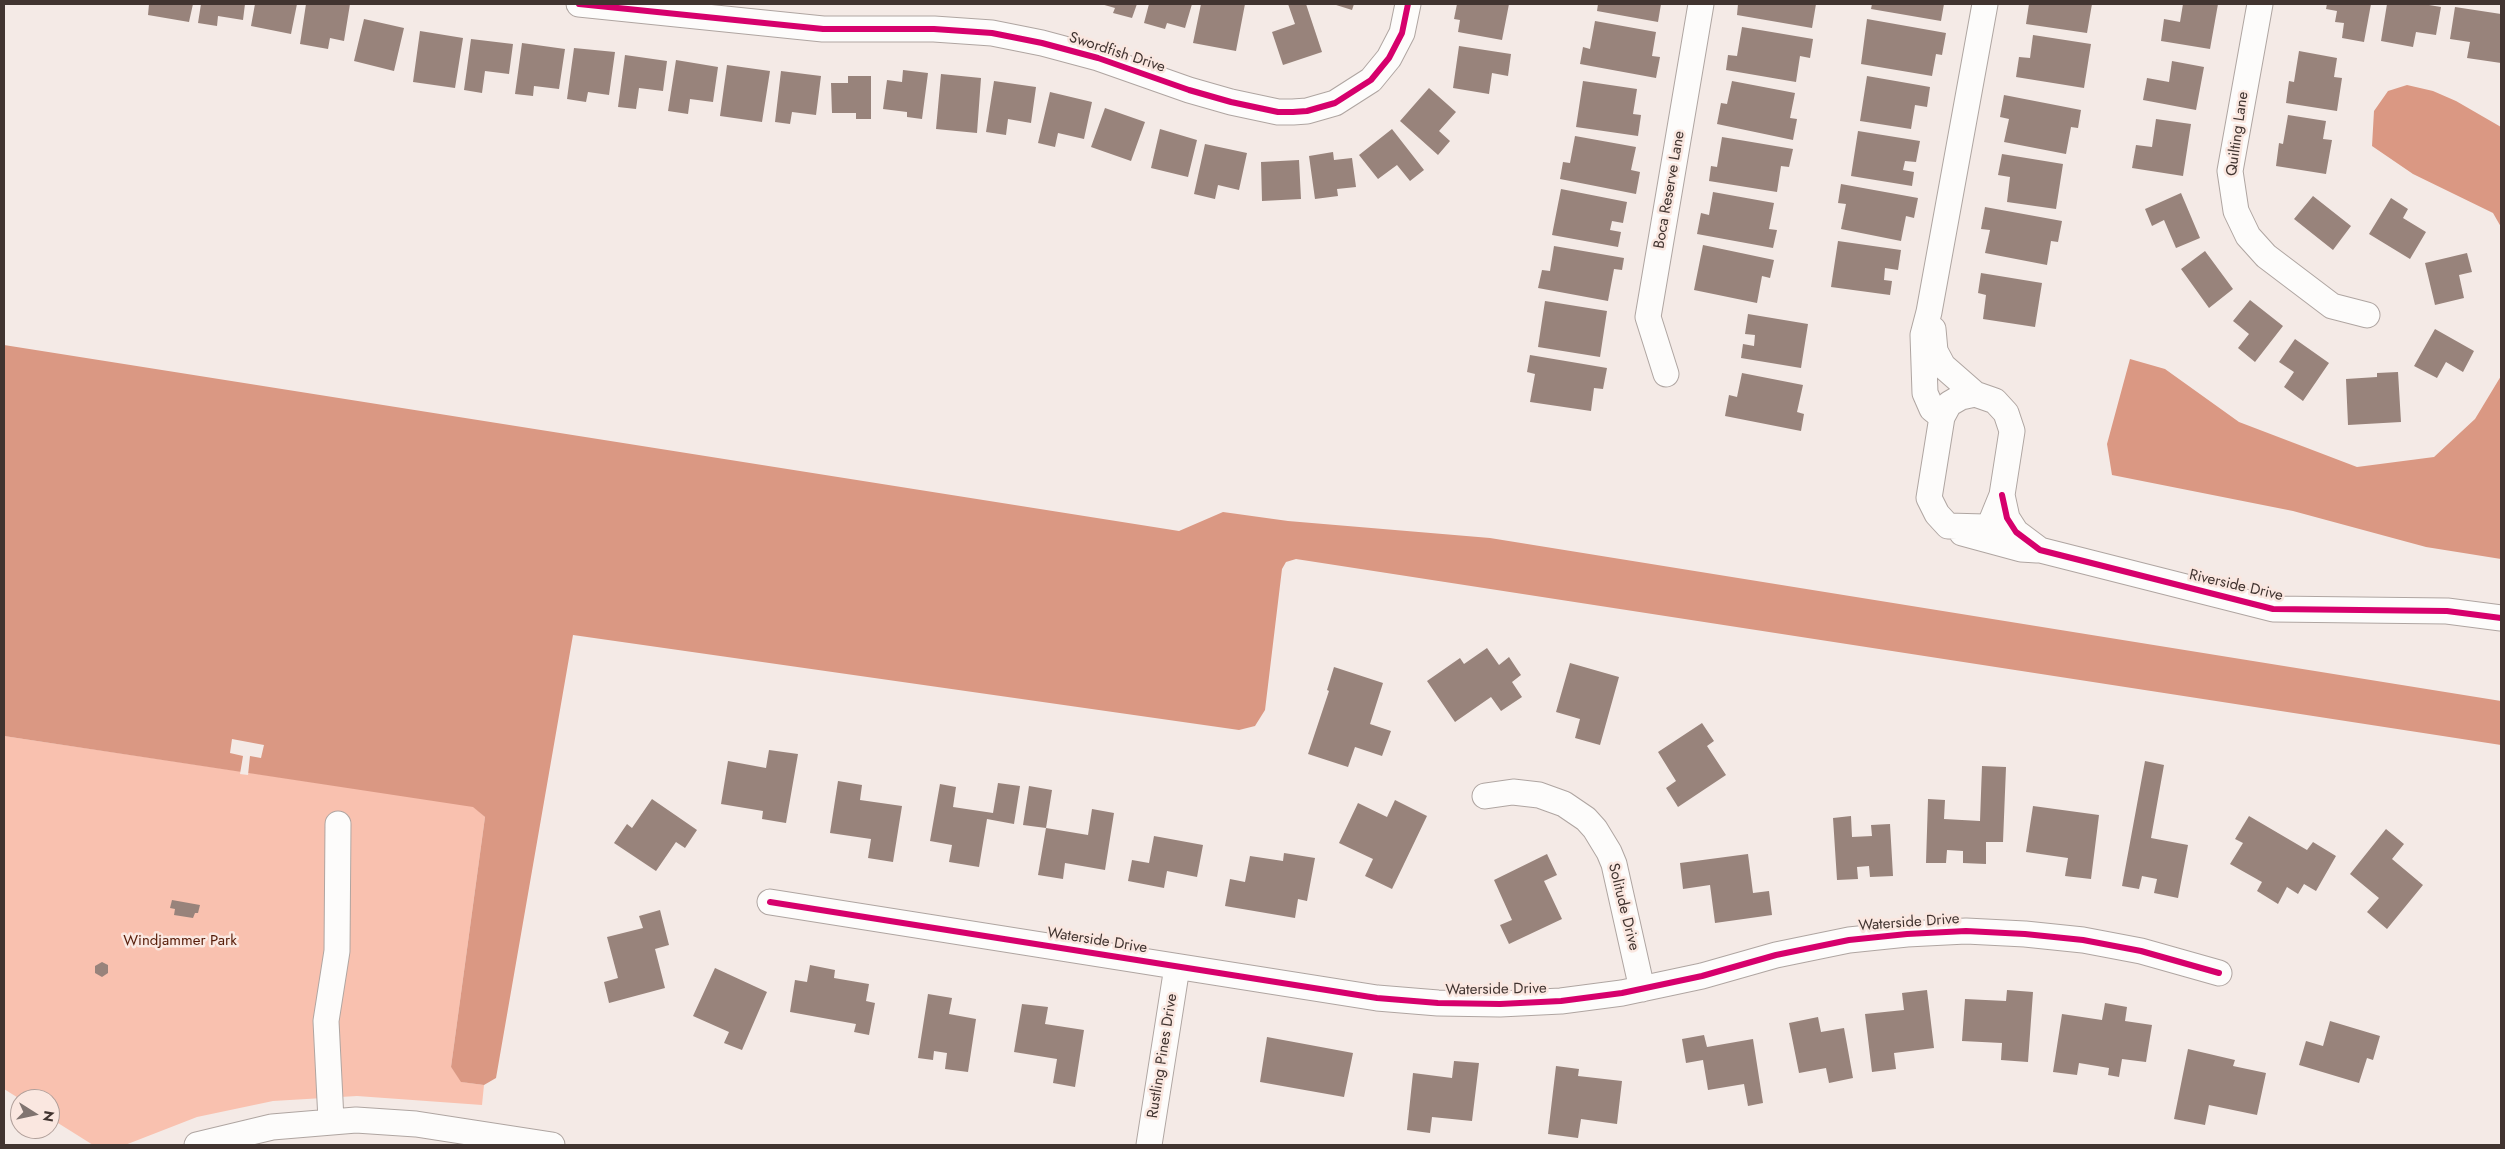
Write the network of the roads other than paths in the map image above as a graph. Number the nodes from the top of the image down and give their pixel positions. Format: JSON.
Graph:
{"nodes":[{"id":1,"x":579,"y":4,"type":"edge"},
{"id":2,"x":1408,"y":4,"type":"edge"},
{"id":3,"x":1701,"y":4,"type":"edge"},
{"id":4,"x":1985,"y":4,"type":"edge"},
{"id":5,"x":2260,"y":4,"type":"edge"},
{"id":6,"x":1929,"y":312,"type":"junction"},
{"id":7,"x":2367,"y":315,"type":"dead end"},
{"id":8,"x":1666,"y":374,"type":"dead end"},
{"id":9,"x":1975,"y":394,"type":"junction"},
{"id":10,"x":1942,"y":418,"type":"junction"},
{"id":11,"x":2002,"y":495,"type":"junction"},
{"id":12,"x":1948,"y":526,"type":"junction"},
{"id":13,"x":2040,"y":550,"type":"junction"},
{"id":14,"x":2501,"y":618,"type":"edge"},
{"id":15,"x":1485,"y":796,"type":"dead end"},
{"id":16,"x":338,"y":824,"type":"dead end"},
{"id":17,"x":770,"y":902,"type":"dead end"},
{"id":18,"x":1177,"y":967,"type":"junction"},
{"id":19,"x":2219,"y":973,"type":"dead end"},
{"id":20,"x":1642,"y":989,"type":"junction"},
{"id":21,"x":331,"y":1120,"type":"junction"},
{"id":22,"x":198,"y":1145,"type":"edge"},
{"id":23,"x":552,"y":1145,"type":"edge"},
{"id":24,"x":1150,"y":1145,"type":"edge"}],
"edges":[{"from":1,"to":2,"type":"street","name":"Swordfish Drive"},
{"from":3,"to":8,"type":"street","name":"Boca Reserve Lane"},
{"from":4,"to":6,"type":"street"},
{"from":5,"to":7,"type":"street","name":"Quilting Lane"},
{"from":6,"to":9,"type":"street"},
{"from":6,"to":10,"type":"street"},
{"from":9,"to":10,"type":"street"},
{"from":9,"to":11,"type":"street"},
{"from":10,"to":12,"type":"street"},
{"from":11,"to":12,"type":"street"},
{"from":11,"to":13,"type":"street","name":"Riverside Drive"},
{"from":12,"to":13,"type":"street"},
{"from":13,"to":14,"type":"street","name":"Riverside Drive"},
{"from":15,"to":20,"type":"street","name":"Solitude Drive"},
{"from":16,"to":21,"type":"street"},
{"from":17,"to":18,"type":"street","name":"Waterside Drive"},
{"from":18,"to":20,"type":"street","name":"Waterside Drive"},
{"from":18,"to":24,"type":"street","name":"Rustling Pines Drive"},
{"from":19,"to":20,"type":"street","name":"Waterside Drive"},
{"from":21,"to":22,"type":"street"},
{"from":21,"to":23,"type":"street"}]}
